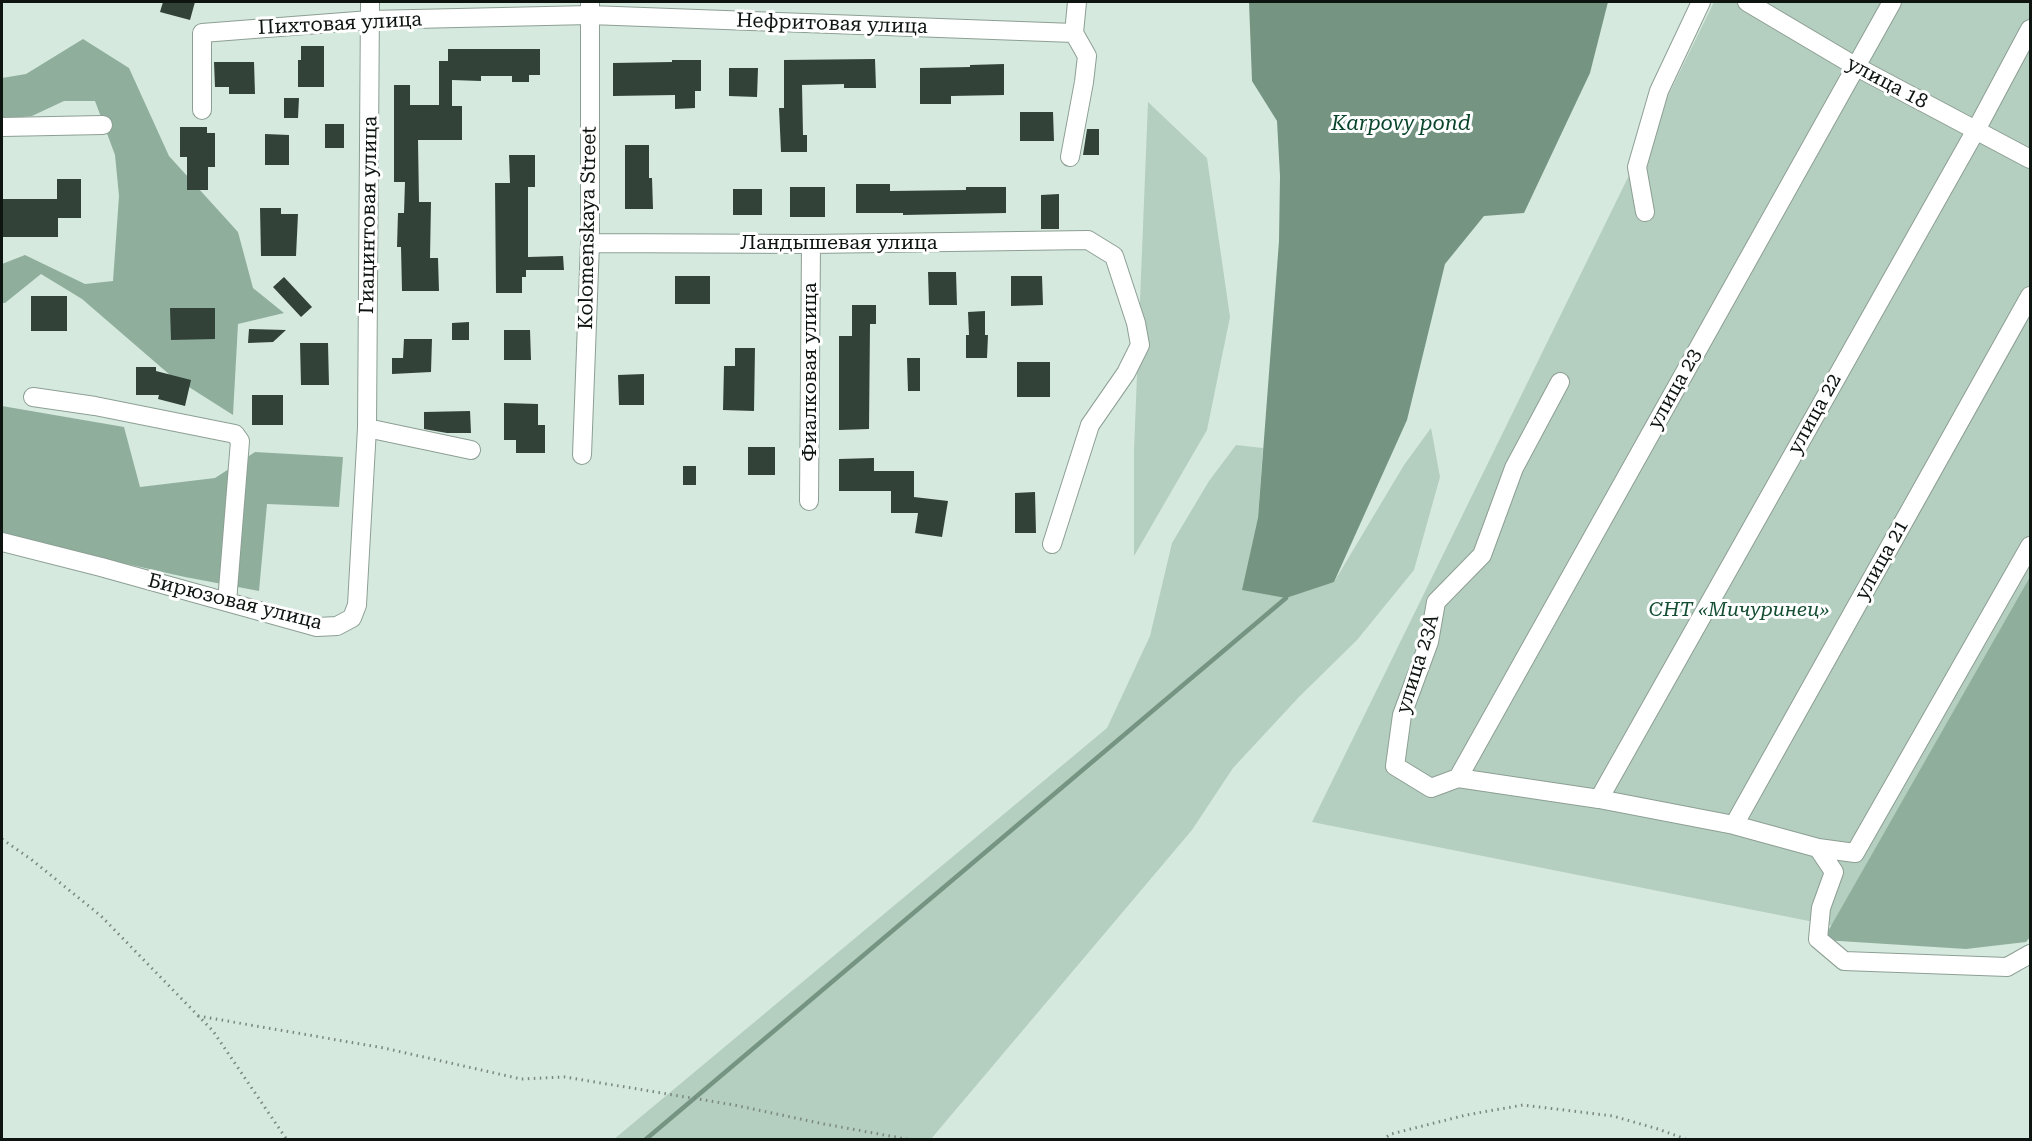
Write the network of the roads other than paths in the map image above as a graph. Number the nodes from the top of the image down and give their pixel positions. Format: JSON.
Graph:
{"nodes":[{"id":1,"x":1077,"y":2,"type":"edge"},
{"id":2,"x":1701,"y":2,"type":"edge"},
{"id":3,"x":1747,"y":2,"type":"edge"},
{"id":4,"x":1892,"y":2,"type":"edge"},
{"id":5,"x":590,"y":8,"type":"edge"},
{"id":6,"x":370,"y":11,"type":"edge"},
{"id":7,"x":2031,"y":29,"type":"edge"},
{"id":8,"x":1074,"y":33,"type":"junction"},
{"id":9,"x":1855,"y":66,"type":"junction"},
{"id":10,"x":202,"y":110,"type":"dead end"},
{"id":11,"x":103,"y":125,"type":"dead end"},
{"id":12,"x":2,"y":128,"type":"edge"},
{"id":13,"x":1976,"y":130,"type":"junction"},
{"id":14,"x":1070,"y":157,"type":"dead end"},
{"id":15,"x":2031,"y":159,"type":"edge"},
{"id":16,"x":1645,"y":212,"type":"dead end"},
{"id":17,"x":590,"y":243,"type":"junction"},
{"id":18,"x":811,"y":244,"type":"junction"},
{"id":19,"x":2031,"y":296,"type":"edge"},
{"id":20,"x":1560,"y":382,"type":"dead end"},
{"id":21,"x":33,"y":397,"type":"dead end"},
{"id":22,"x":367,"y":428,"type":"junction"},
{"id":23,"x":471,"y":450,"type":"dead end"},
{"id":24,"x":582,"y":455,"type":"dead end"},
{"id":25,"x":809,"y":501,"type":"dead end"},
{"id":26,"x":2,"y":542,"type":"edge"},
{"id":27,"x":1052,"y":544,"type":"dead end"},
{"id":28,"x":2031,"y":546,"type":"edge"},
{"id":29,"x":227,"y":602,"type":"junction"},
{"id":30,"x":1458,"y":778,"type":"junction"},
{"id":31,"x":1599,"y":799,"type":"junction"},
{"id":32,"x":1734,"y":825,"type":"junction"},
{"id":33,"x":1818,"y":848,"type":"junction"},
{"id":34,"x":2031,"y":954,"type":"edge"}],
"edges":[{"from":1,"to":8,"type":"street"},
{"from":2,"to":16,"type":"street"},
{"from":3,"to":9,"type":"street","name":"улица 18"},
{"from":4,"to":9,"type":"street","name":"улица 23"},
{"from":5,"to":6,"type":"street","name":"Пихтовая улица"},
{"from":5,"to":8,"type":"street","name":"Нефритовая улица"},
{"from":5,"to":17,"type":"street","name":"Kolomenskaya Street"},
{"from":6,"to":10,"type":"street","name":"Пихтовая улица"},
{"from":6,"to":22,"type":"street","name":"Гиацинтовая улица"},
{"from":7,"to":13,"type":"street","name":"улица 22"},
{"from":8,"to":14,"type":"street"},
{"from":9,"to":13,"type":"street","name":"улица 18"},
{"from":9,"to":30,"type":"street","name":"улица 23"},
{"from":11,"to":12,"type":"street"},
{"from":13,"to":15,"type":"street","name":"улица 18"},
{"from":13,"to":31,"type":"street","name":"улица 22"},
{"from":17,"to":18,"type":"street","name":"Ландышевая улица"},
{"from":17,"to":24,"type":"street","name":"Kolomenskaya Street"},
{"from":18,"to":25,"type":"street","name":"Фиалковая улица"},
{"from":18,"to":27,"type":"street","name":"Ландышевая улица"},
{"from":19,"to":32,"type":"street","name":"улица 21"},
{"from":20,"to":30,"type":"street","name":"улица 23А"},
{"from":21,"to":29,"type":"street"},
{"from":22,"to":23,"type":"street"},
{"from":22,"to":29,"type":"street","name":"Бирюзовая улица"},
{"from":26,"to":29,"type":"street","name":"Бирюзовая улица"},
{"from":28,"to":33,"type":"street"},
{"from":30,"to":31,"type":"street"},
{"from":31,"to":32,"type":"street"},
{"from":32,"to":33,"type":"street"},
{"from":33,"to":34,"type":"street"}]}
